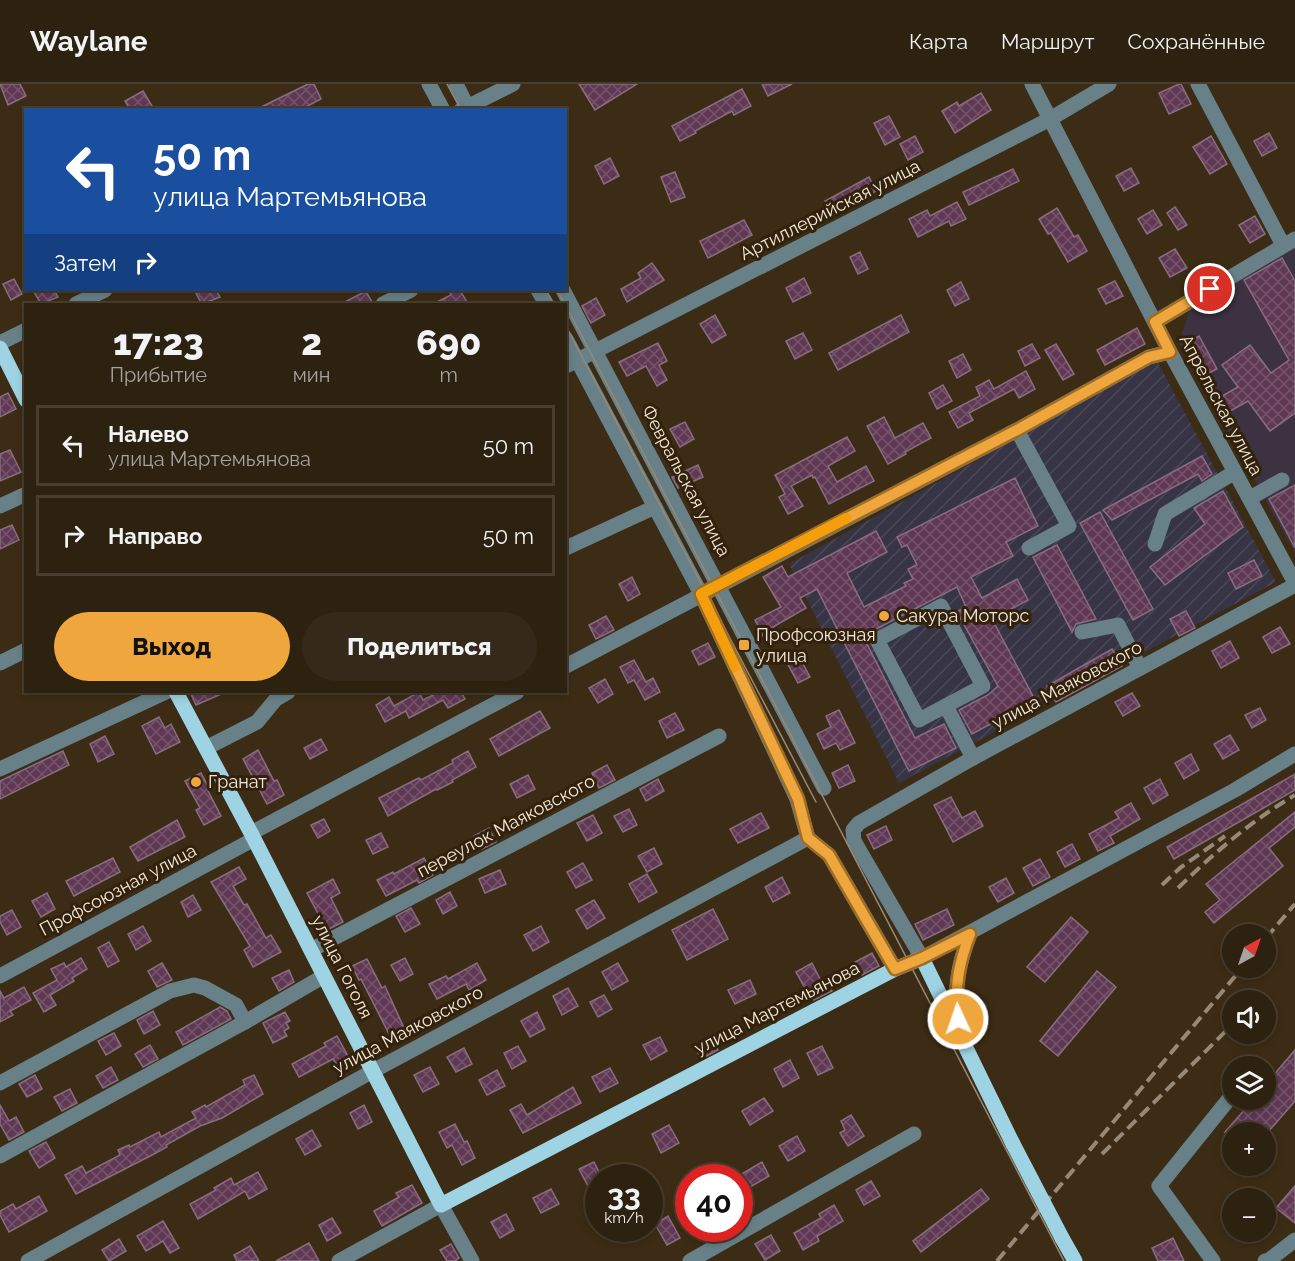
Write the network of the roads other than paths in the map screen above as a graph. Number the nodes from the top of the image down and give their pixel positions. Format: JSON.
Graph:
{"nodes":[{"id":1,"x":429,"y":84,"type":"edge"},
{"id":2,"x":456,"y":84,"type":"edge"},
{"id":3,"x":513,"y":84,"type":"edge"},
{"id":4,"x":1032,"y":84,"type":"edge"},
{"id":5,"x":1109,"y":84,"type":"edge"},
{"id":6,"x":1198,"y":84,"type":"edge"},
{"id":7,"x":442,"y":108,"type":"edge"},
{"id":8,"x":466,"y":108,"type":"edge"},
{"id":9,"x":468,"y":108,"type":"edge"},
{"id":10,"x":1050,"y":119,"type":"junction"},
{"id":11,"x":1289,"y":242,"type":"edge"},
{"id":12,"x":103,"y":291,"type":"edge"},
{"id":13,"x":409,"y":291,"type":"edge"},
{"id":14,"x":564,"y":291,"type":"edge"},
{"id":15,"x":78,"y":303,"type":"edge"},
{"id":16,"x":385,"y":303,"type":"edge"},
{"id":17,"x":1155,"y":322,"type":"junction"},
{"id":18,"x":24,"y":331,"type":"edge"},
{"id":19,"x":0,"y":343,"type":"edge"},
{"id":20,"x":567,"y":344,"type":"edge"},
{"id":21,"x":0,"y":348,"type":"edge"},
{"id":22,"x":595,"y":351,"type":"junction"},
{"id":23,"x":1170,"y":352,"type":"junction"},
{"id":24,"x":571,"y":363,"type":"edge"},
{"id":25,"x":24,"y":396,"type":"edge"},
{"id":26,"x":1017,"y":430,"type":"junction"},
{"id":27,"x":1235,"y":472,"type":"junction"},
{"id":28,"x":1282,"y":480,"type":"dead end"},
{"id":29,"x":24,"y":495,"type":"edge"},
{"id":30,"x":1250,"y":498,"type":"junction"},
{"id":31,"x":0,"y":506,"type":"edge"},
{"id":32,"x":655,"y":507,"type":"junction"},
{"id":33,"x":1155,"y":544,"type":"dead end"},
{"id":34,"x":567,"y":548,"type":"edge"},
{"id":35,"x":1029,"y":548,"type":"dead end"},
{"id":36,"x":1295,"y":584,"type":"edge"},
{"id":37,"x":718,"y":585,"type":"junction"},
{"id":38,"x":701,"y":594,"type":"junction"},
{"id":39,"x":1082,"y":632,"type":"dead end"},
{"id":40,"x":24,"y":651,"type":"edge"},
{"id":41,"x":0,"y":663,"type":"edge"},
{"id":42,"x":567,"y":665,"type":"edge"},
{"id":43,"x":1140,"y":668,"type":"junction"},
{"id":44,"x":164,"y":693,"type":"edge"},
{"id":45,"x":177,"y":693,"type":"edge"},
{"id":46,"x":286,"y":693,"type":"edge"},
{"id":47,"x":515,"y":693,"type":"edge"},
{"id":48,"x":946,"y":706,"type":"junction"},
{"id":49,"x":718,"y":736,"type":"dead end"},
{"id":50,"x":206,"y":748,"type":"junction"},
{"id":51,"x":1295,"y":754,"type":"edge"},
{"id":52,"x":973,"y":758,"type":"junction"},
{"id":53,"x":0,"y":769,"type":"edge"},
{"id":54,"x":824,"y":788,"type":"dead end"},
{"id":55,"x":253,"y":836,"type":"junction"},
{"id":56,"x":808,"y":838,"type":"junction"},
{"id":57,"x":970,"y":934,"type":"junction"},
{"id":58,"x":311,"y":950,"type":"junction"},
{"id":59,"x":922,"y":958,"type":"junction"},
{"id":60,"x":895,"y":969,"type":"junction"},
{"id":61,"x":0,"y":976,"type":"edge"},
{"id":62,"x":324,"y":976,"type":"junction"},
{"id":63,"x":245,"y":1022,"type":"junction"},
{"id":64,"x":960,"y":1035,"type":"junction"},
{"id":65,"x":373,"y":1071,"type":"junction"},
{"id":66,"x":0,"y":1083,"type":"edge"},
{"id":67,"x":1222,"y":1108,"type":"edge"},
{"id":68,"x":915,"y":1134,"type":"dead end"},
{"id":69,"x":0,"y":1156,"type":"edge"},
{"id":70,"x":441,"y":1205,"type":"junction"},
{"id":71,"x":1295,"y":1240,"type":"edge"},
{"id":72,"x":28,"y":1261,"type":"edge"},
{"id":73,"x":339,"y":1261,"type":"edge"},
{"id":74,"x":472,"y":1261,"type":"edge"},
{"id":75,"x":690,"y":1261,"type":"edge"},
{"id":76,"x":1075,"y":1261,"type":"edge"},
{"id":77,"x":1213,"y":1261,"type":"edge"},
{"id":78,"x":1265,"y":1261,"type":"edge"}],
"edges":[{"from":1,"to":7,"type":"street"},
{"from":2,"to":8,"type":"street"},
{"from":3,"to":9,"type":"street"},
{"from":4,"to":10,"type":"street","name":"Апрельская улица"},
{"from":5,"to":10,"type":"street","name":"Артиллерийская улица"},
{"from":6,"to":11,"type":"street"},
{"from":10,"to":17,"type":"street","name":"Апрельская улица"},
{"from":10,"to":22,"type":"street","name":"Артиллерийская улица"},
{"from":11,"to":17,"type":"street"},
{"from":12,"to":15,"type":"street"},
{"from":13,"to":16,"type":"street"},
{"from":14,"to":22,"type":"street","name":"Февральская улица"},
{"from":17,"to":23,"type":"street","name":"Апрельская улица"},
{"from":18,"to":19,"type":"street"},
{"from":20,"to":24,"type":"street"},
{"from":21,"to":25,"type":"main road"},
{"from":22,"to":24,"type":"street","name":"Артиллерийская улица"},
{"from":22,"to":37,"type":"street","name":"Февральская улица"},
{"from":23,"to":26,"type":"street"},
{"from":23,"to":27,"type":"street","name":"Апрельская улица"},
{"from":24,"to":32,"type":"street"},
{"from":26,"to":35,"type":"street"},
{"from":26,"to":37,"type":"street"},
{"from":27,"to":30,"type":"street","name":"Апрельская улица"},
{"from":27,"to":33,"type":"street"},
{"from":28,"to":30,"type":"street"},
{"from":29,"to":31,"type":"street"},
{"from":30,"to":36,"type":"street","name":"Апрельская улица"},
{"from":32,"to":34,"type":"street"},
{"from":32,"to":38,"type":"street"},
{"from":36,"to":43,"type":"street","name":"улица Маяковского"},
{"from":37,"to":38,"type":"street"},
{"from":37,"to":54,"type":"street","name":"Февральская улица"},
{"from":38,"to":42,"type":"street"},
{"from":38,"to":56,"type":"street"},
{"from":39,"to":43,"type":"street"},
{"from":40,"to":41,"type":"street"},
{"from":43,"to":52,"type":"street","name":"улица Маяковского"},
{"from":44,"to":53,"type":"street"},
{"from":45,"to":50,"type":"main road","name":"улица Гоголя"},
{"from":46,"to":50,"type":"street"},
{"from":47,"to":55,"type":"street","name":"Профсоюзная улица"},
{"from":48,"to":48,"type":"street"},
{"from":48,"to":52,"type":"street"},
{"from":49,"to":58,"type":"street","name":"переулок Маяковского"},
{"from":50,"to":55,"type":"main road","name":"улица Гоголя"},
{"from":51,"to":57,"type":"street","name":"улица Мартемьянова"},
{"from":52,"to":59,"type":"street","name":"улица Маяковского"},
{"from":55,"to":58,"type":"main road","name":"улица Гоголя"},
{"from":55,"to":61,"type":"street","name":"Профсоюзная улица"},
{"from":56,"to":60,"type":"street"},
{"from":56,"to":65,"type":"street","name":"улица Маяковского"},
{"from":57,"to":59,"type":"street","name":"улица Мартемьянова"},
{"from":57,"to":64,"type":"street"},
{"from":58,"to":62,"type":"main road","name":"улица Гоголя"},
{"from":59,"to":60,"type":"main road","name":"улица Мартемьянова"},
{"from":59,"to":64,"type":"main road"},
{"from":60,"to":70,"type":"main road","name":"улица Мартемьянова"},
{"from":62,"to":63,"type":"street"},
{"from":62,"to":65,"type":"main road","name":"улица Гоголя"},
{"from":63,"to":66,"type":"street"},
{"from":63,"to":69,"type":"street"},
{"from":64,"to":76,"type":"main road","bridge":true},
{"from":65,"to":70,"type":"main road","name":"улица Гоголя"},
{"from":65,"to":72,"type":"street","name":"улица Маяковского"},
{"from":67,"to":77,"type":"street"},
{"from":68,"to":75,"type":"street"},
{"from":70,"to":73,"type":"street","name":"улица Мартемьянова"},
{"from":70,"to":74,"type":"street","name":"улица Гоголя"},
{"from":71,"to":78,"type":"street"}]}
